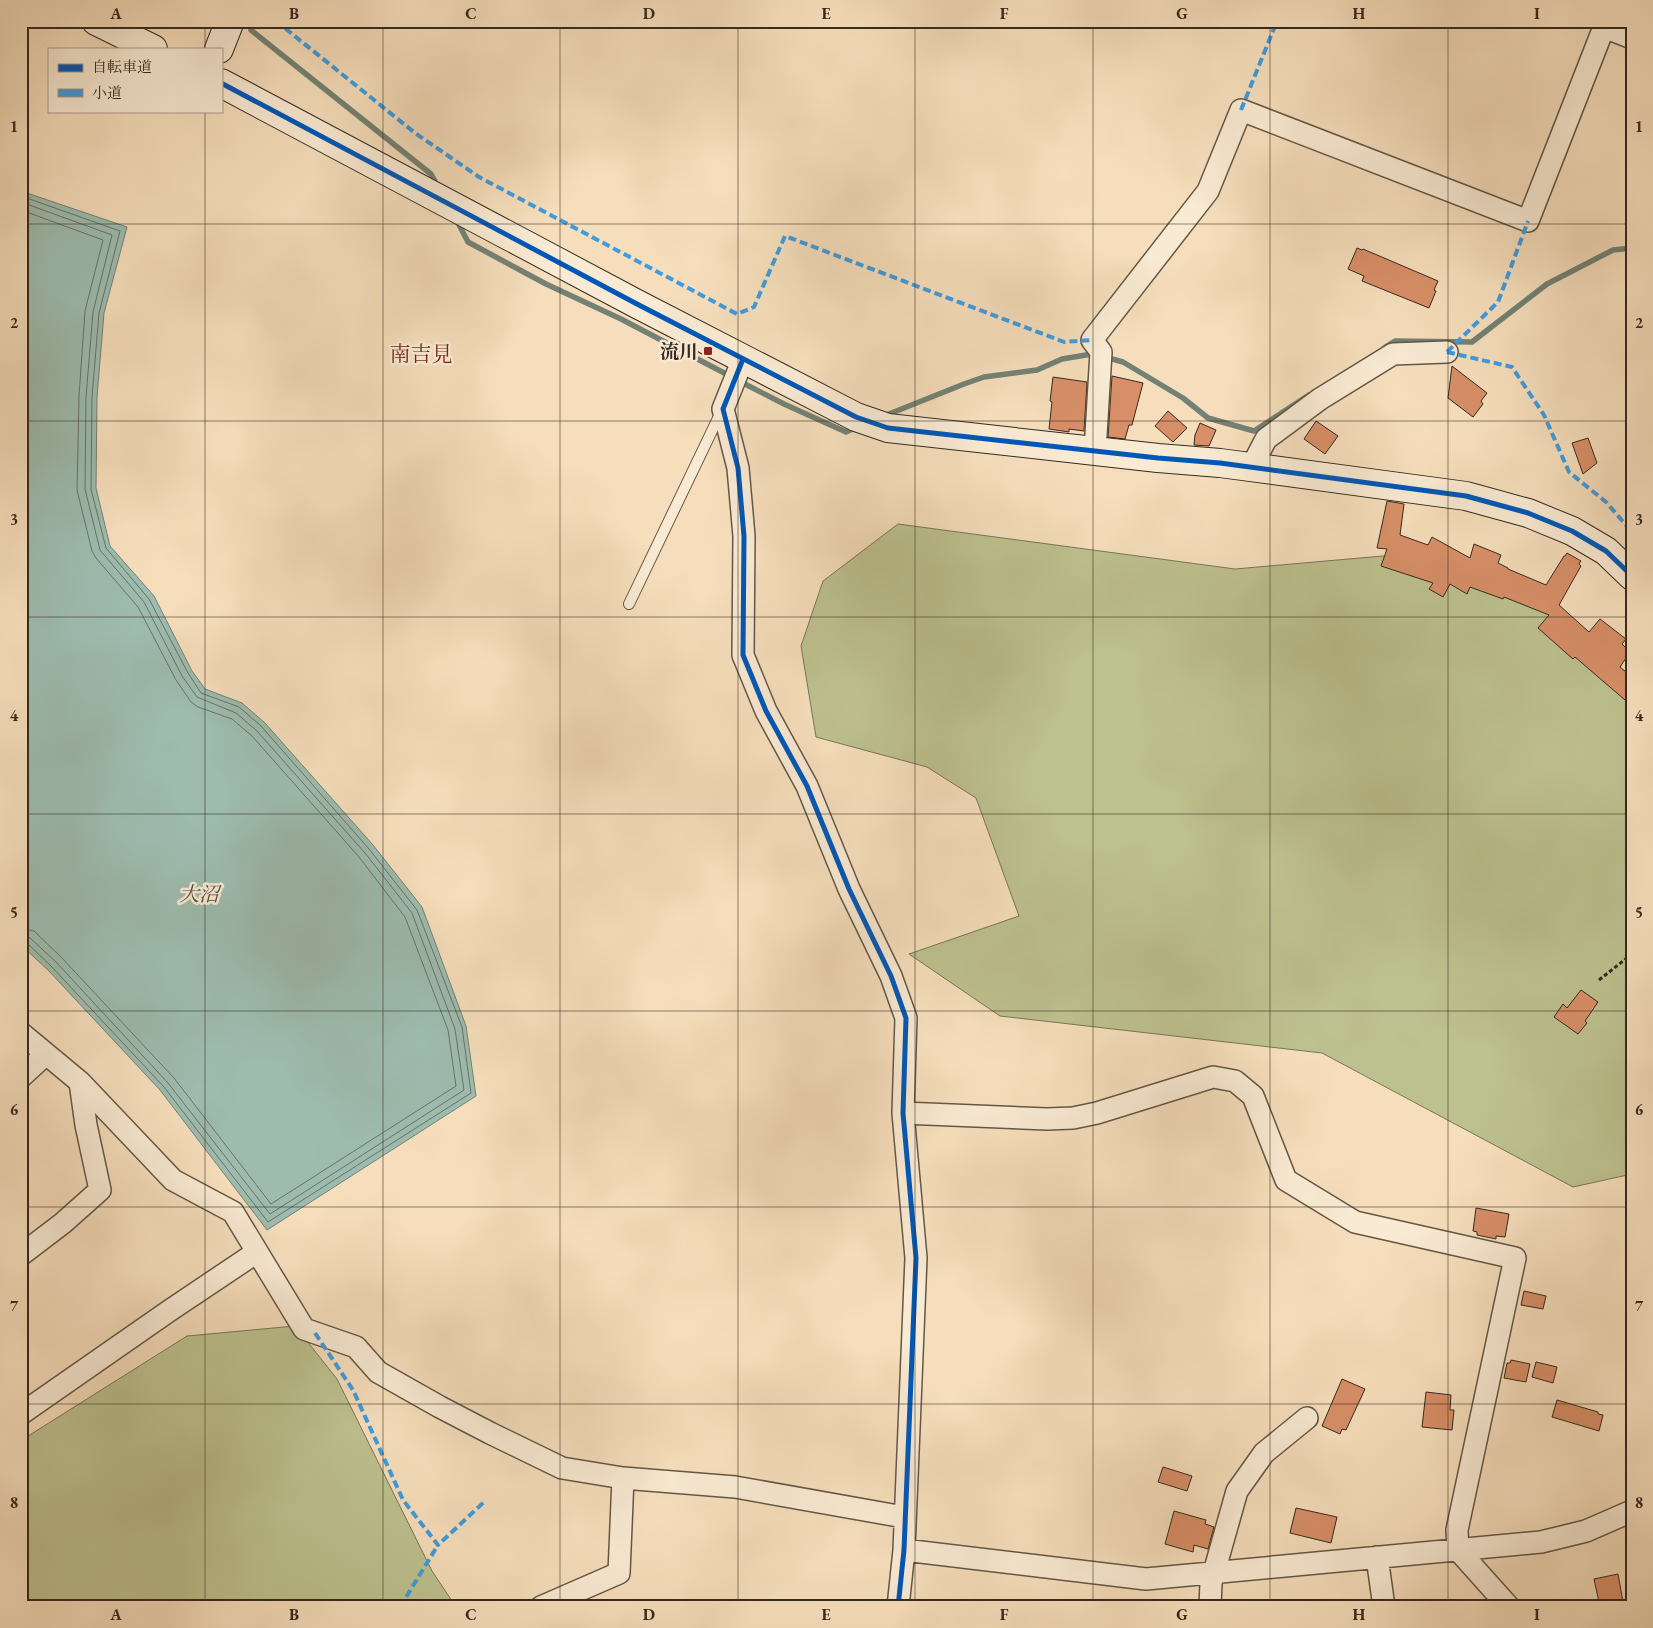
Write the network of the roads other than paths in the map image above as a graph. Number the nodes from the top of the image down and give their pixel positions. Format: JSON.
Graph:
{"nodes":[{"id":1,"x":96,"y":21,"type":"edge"},
{"id":2,"x":230,"y":21,"type":"edge"},
{"id":3,"x":1632,"y":38,"type":"edge"},
{"id":4,"x":151,"y":48,"type":"edge"},
{"id":5,"x":219,"y":48,"type":"edge"},
{"id":6,"x":222,"y":84,"type":"edge"},
{"id":7,"x":1447,"y":352,"type":"dead end"},
{"id":8,"x":743,"y":359,"type":"junction"},
{"id":9,"x":722,"y":409,"type":"junction"},
{"id":10,"x":1095,"y":451,"type":"junction"},
{"id":11,"x":1251,"y":468,"type":"junction"},
{"id":12,"x":1632,"y":576,"type":"edge"},
{"id":13,"x":628,"y":604,"type":"dead end"},
{"id":14,"x":21,"y":1033,"type":"edge"},
{"id":15,"x":46,"y":1054,"type":"junction"},
{"id":16,"x":21,"y":1077,"type":"edge"},
{"id":17,"x":80,"y":1082,"type":"junction"},
{"id":18,"x":902,"y":1112,"type":"junction"},
{"id":19,"x":257,"y":1252,"type":"junction"},
{"id":20,"x":21,"y":1256,"type":"edge"},
{"id":21,"x":21,"y":1414,"type":"edge"},
{"id":22,"x":1307,"y":1418,"type":"dead end"},
{"id":23,"x":623,"y":1478,"type":"junction"},
{"id":24,"x":1632,"y":1511,"type":"edge"},
{"id":25,"x":904,"y":1517,"type":"junction"},
{"id":26,"x":904,"y":1550,"type":"junction"},
{"id":27,"x":1458,"y":1550,"type":"junction"},
{"id":28,"x":1377,"y":1557,"type":"junction"},
{"id":29,"x":1214,"y":1572,"type":"junction"},
{"id":30,"x":541,"y":1607,"type":"edge"},
{"id":31,"x":898,"y":1607,"type":"edge"},
{"id":32,"x":1210,"y":1607,"type":"edge"},
{"id":33,"x":1384,"y":1607,"type":"edge"},
{"id":34,"x":1510,"y":1607,"type":"edge"}],
"edges":[{"from":1,"to":4,"type":"street"},
{"from":2,"to":5,"type":"street"},
{"from":3,"to":10,"type":"street"},
{"from":6,"to":8,"type":"street"},
{"from":7,"to":11,"type":"street"},
{"from":8,"to":9,"type":"street"},
{"from":8,"to":10,"type":"street"},
{"from":9,"to":13,"type":"lane"},
{"from":9,"to":18,"type":"street"},
{"from":10,"to":11,"type":"street"},
{"from":11,"to":12,"type":"street"},
{"from":14,"to":15,"type":"street"},
{"from":15,"to":16,"type":"street"},
{"from":15,"to":17,"type":"street"},
{"from":17,"to":19,"type":"street"},
{"from":17,"to":20,"type":"street"},
{"from":18,"to":25,"type":"street"},
{"from":18,"to":27,"type":"street"},
{"from":19,"to":21,"type":"street"},
{"from":19,"to":23,"type":"street"},
{"from":22,"to":29,"type":"street"},
{"from":23,"to":25,"type":"street"},
{"from":23,"to":30,"type":"street"},
{"from":24,"to":27,"type":"street"},
{"from":25,"to":26,"type":"street"},
{"from":26,"to":29,"type":"street"},
{"from":26,"to":31,"type":"street"},
{"from":27,"to":28,"type":"street"},
{"from":27,"to":34,"type":"street"},
{"from":28,"to":29,"type":"street"},
{"from":28,"to":33,"type":"street"},
{"from":29,"to":32,"type":"street"}]}
